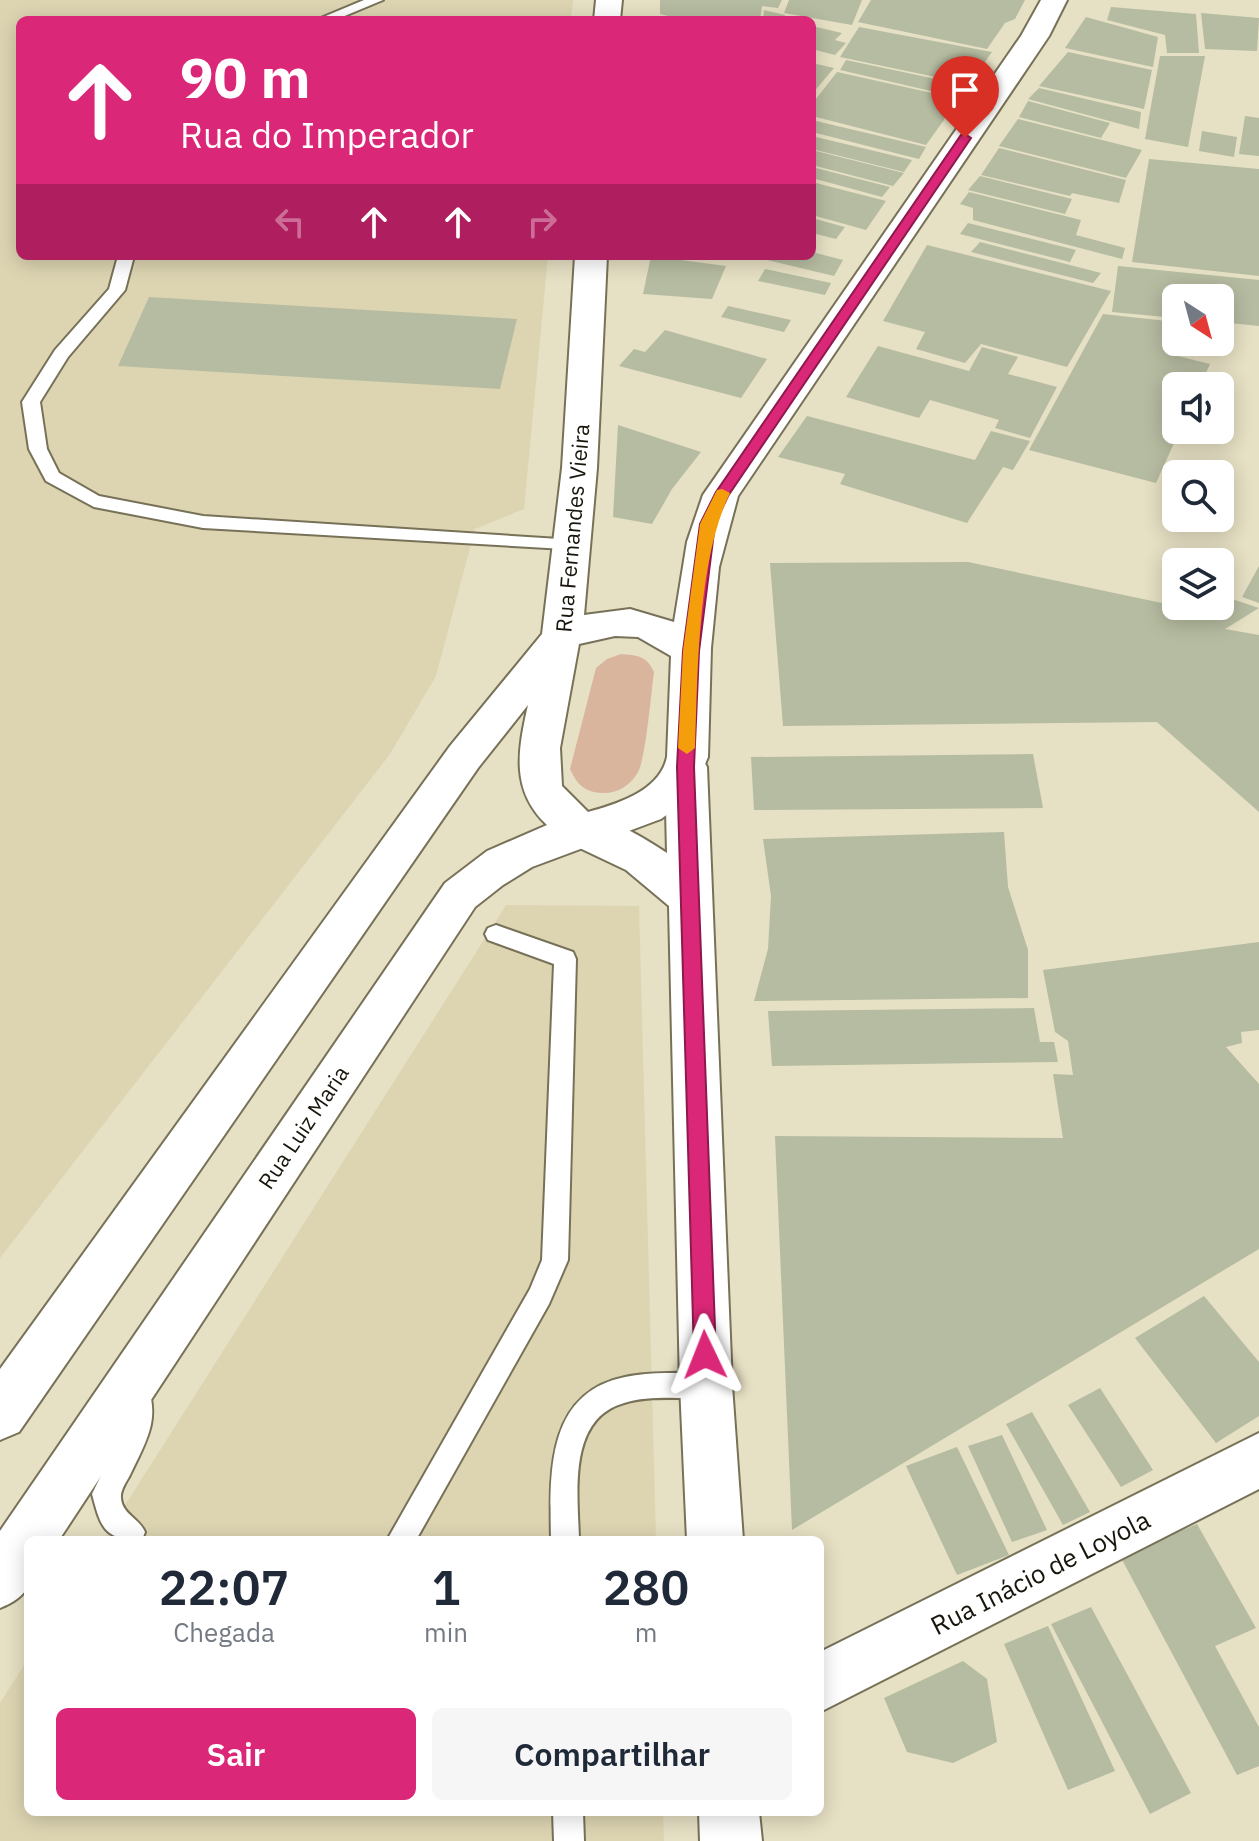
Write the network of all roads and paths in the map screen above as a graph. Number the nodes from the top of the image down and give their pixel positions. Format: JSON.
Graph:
{"nodes":[{"id":1,"x":376,"y":0,"type":"edge"},
{"id":2,"x":1054,"y":0,"type":"edge"},
{"id":3,"x":334,"y":16,"type":"edge"},
{"id":4,"x":125,"y":260,"type":"edge"},
{"id":5,"x":591,"y":260,"type":"edge"},
{"id":6,"x":575,"y":546,"type":"junction"},
{"id":7,"x":563,"y":635,"type":"junction"},
{"id":8,"x":691,"y":651,"type":"junction"},
{"id":9,"x":686,"y":767,"type":"junction"},
{"id":10,"x":582,"y":830,"type":"junction"},
{"id":11,"x":691,"y":901,"type":"junction"},
{"id":12,"x":496,"y":934,"type":"dead end"},
{"id":13,"x":134,"y":1380,"type":"junction"},
{"id":14,"x":706,"y":1385,"type":"junction"},
{"id":15,"x":0,"y":1414,"type":"edge"},
{"id":16,"x":1259,"y":1460,"type":"edge"},
{"id":17,"x":131,"y":1532,"type":"dead end"},
{"id":18,"x":29,"y":1536,"type":"edge"},
{"id":19,"x":403,"y":1536,"type":"edge"},
{"id":20,"x":565,"y":1536,"type":"edge"},
{"id":21,"x":715,"y":1536,"type":"edge"},
{"id":22,"x":24,"y":1544,"type":"edge"},
{"id":23,"x":0,"y":1580,"type":"edge"},
{"id":24,"x":824,"y":1681,"type":"edge"},
{"id":25,"x":568,"y":1816,"type":"edge"},
{"id":26,"x":729,"y":1816,"type":"edge"},
{"id":27,"x":569,"y":1841,"type":"edge"},
{"id":28,"x":731,"y":1841,"type":"edge"}],
"edges":[{"from":1,"to":3,"type":"lane"},
{"from":2,"to":8,"type":"main road"},
{"from":4,"to":6,"type":"lane"},
{"from":5,"to":6,"type":"main road","name":"Rua Fernandes Vieira"},
{"from":6,"to":7,"type":"main road","name":"Rua Fernandes Vieira"},
{"from":7,"to":8,"type":"main road"},
{"from":7,"to":10,"type":"main road","name":"Rua Fernandes Vieira"},
{"from":7,"to":15,"type":"main road"},
{"from":8,"to":9,"type":"main road"},
{"from":9,"to":10,"type":"main road","name":"Rua Luiz Maria"},
{"from":9,"to":11,"type":"main road"},
{"from":10,"to":11,"type":"main road","name":"Rua Fernandes Vieira"},
{"from":10,"to":13,"type":"main road","name":"Rua Luiz Maria"},
{"from":11,"to":14,"type":"main road"},
{"from":12,"to":19,"type":"lane"},
{"from":13,"to":17,"type":"lane"},
{"from":13,"to":18,"type":"main road","name":"Rua Luiz Maria"},
{"from":14,"to":20,"type":"lane"},
{"from":14,"to":21,"type":"main road"},
{"from":16,"to":24,"type":"main road","name":"Rua Inácio de Loyola"},
{"from":22,"to":23,"type":"main road","name":"Rua Luiz Maria"},
{"from":25,"to":27,"type":"lane"},
{"from":26,"to":28,"type":"main road"}]}
